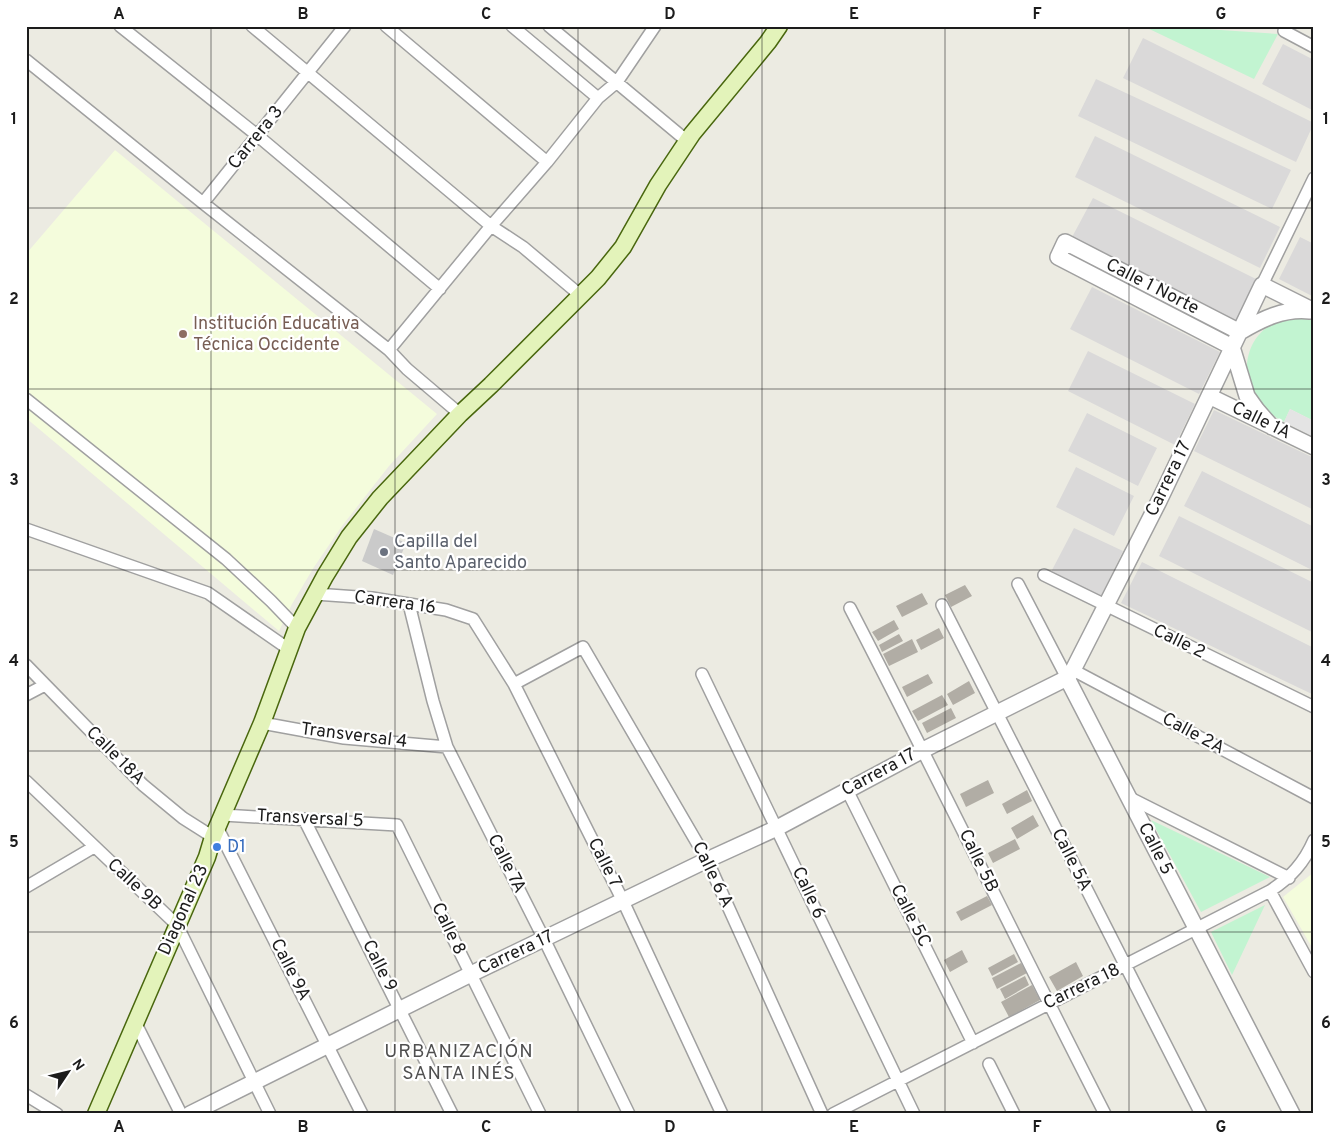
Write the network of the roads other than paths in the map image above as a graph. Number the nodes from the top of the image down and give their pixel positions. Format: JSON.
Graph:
{"nodes":[{"id":1,"x":120,"y":26,"type":"edge"},
{"id":2,"x":252,"y":26,"type":"edge"},
{"id":3,"x":345,"y":26,"type":"edge"},
{"id":4,"x":386,"y":26,"type":"edge"},
{"id":5,"x":512,"y":26,"type":"edge"},
{"id":6,"x":549,"y":26,"type":"edge"},
{"id":7,"x":655,"y":26,"type":"edge"},
{"id":8,"x":779,"y":26,"type":"edge"},
{"id":9,"x":1284,"y":31,"type":"dead end"},
{"id":10,"x":1314,"y":47,"type":"edge"},
{"id":11,"x":26,"y":60,"type":"edge"},
{"id":12,"x":307,"y":71,"type":"junction"},
{"id":13,"x":617,"y":82,"type":"junction"},
{"id":14,"x":598,"y":98,"type":"junction"},
{"id":15,"x":258,"y":136,"type":"junction"},
{"id":16,"x":687,"y":141,"type":"junction"},
{"id":17,"x":547,"y":162,"type":"junction"},
{"id":18,"x":1314,"y":178,"type":"edge"},
{"id":19,"x":203,"y":203,"type":"junction"},
{"id":20,"x":491,"y":226,"type":"junction"},
{"id":21,"x":1262,"y":285,"type":"junction"},
{"id":22,"x":440,"y":289,"type":"junction"},
{"id":23,"x":580,"y":295,"type":"junction"},
{"id":24,"x":1314,"y":311,"type":"edge"},
{"id":25,"x":1240,"y":332,"type":"junction"},
{"id":26,"x":1232,"y":347,"type":"junction"},
{"id":27,"x":390,"y":350,"type":"junction"},
{"id":28,"x":1208,"y":396,"type":"junction"},
{"id":29,"x":26,"y":399,"type":"edge"},
{"id":30,"x":460,"y":414,"type":"junction"},
{"id":31,"x":1272,"y":427,"type":"junction"},
{"id":32,"x":1314,"y":447,"type":"edge"},
{"id":33,"x":26,"y":529,"type":"edge"},
{"id":34,"x":1044,"y":575,"type":"dead end"},
{"id":35,"x":1018,"y":584,"type":"dead end"},
{"id":36,"x":315,"y":594,"type":"junction"},
{"id":37,"x":409,"y":604,"type":"junction"},
{"id":38,"x":942,"y":605,"type":"dead end"},
{"id":39,"x":1106,"y":606,"type":"junction"},
{"id":40,"x":850,"y":608,"type":"dead end"},
{"id":41,"x":473,"y":619,"type":"joint"},
{"id":42,"x":297,"y":628,"type":"junction"},
{"id":43,"x":290,"y":650,"type":"junction"},
{"id":44,"x":26,"y":665,"type":"edge"},
{"id":45,"x":702,"y":674,"type":"dead end"},
{"id":46,"x":1070,"y":674,"type":"junction"},
{"id":47,"x":45,"y":684,"type":"junction"},
{"id":48,"x":514,"y":684,"type":"junction"},
{"id":49,"x":26,"y":695,"type":"edge"},
{"id":50,"x":1314,"y":707,"type":"edge"},
{"id":51,"x":997,"y":715,"type":"junction"},
{"id":52,"x":262,"y":723,"type":"junction"},
{"id":53,"x":447,"y":747,"type":"junction"},
{"id":54,"x":923,"y":750,"type":"junction"},
{"id":55,"x":28,"y":786,"type":"edge"},
{"id":56,"x":847,"y":790,"type":"junction"},
{"id":57,"x":1128,"y":797,"type":"junction"},
{"id":58,"x":1314,"y":798,"type":"edge"},
{"id":59,"x":304,"y":819,"type":"junction"},
{"id":60,"x":397,"y":824,"type":"joint"},
{"id":61,"x":218,"y":826,"type":"junction"},
{"id":62,"x":778,"y":828,"type":"junction"},
{"id":63,"x":1314,"y":840,"type":"edge"},
{"id":64,"x":94,"y":847,"type":"junction"},
{"id":65,"x":707,"y":860,"type":"junction"},
{"id":66,"x":1289,"y":878,"type":"junction"},
{"id":67,"x":26,"y":887,"type":"edge"},
{"id":68,"x":1270,"y":891,"type":"junction"},
{"id":69,"x":623,"y":901,"type":"junction"},
{"id":70,"x":177,"y":925,"type":"junction"},
{"id":71,"x":1196,"y":929,"type":"junction"},
{"id":72,"x":544,"y":939,"type":"junction"},
{"id":73,"x":1125,"y":966,"type":"junction"},
{"id":74,"x":1314,"y":972,"type":"edge"},
{"id":75,"x":471,"y":974,"type":"junction"},
{"id":76,"x":1049,"y":1004,"type":"junction"},
{"id":77,"x":400,"y":1009,"type":"junction"},
{"id":78,"x":135,"y":1022,"type":"junction"},
{"id":79,"x":973,"y":1042,"type":"junction"},
{"id":80,"x":329,"y":1045,"type":"junction"},
{"id":81,"x":989,"y":1064,"type":"dead end"},
{"id":82,"x":254,"y":1081,"type":"junction"},
{"id":83,"x":897,"y":1081,"type":"junction"},
{"id":84,"x":26,"y":1095,"type":"edge"},
{"id":85,"x":57,"y":1114,"type":"edge"},
{"id":86,"x":96,"y":1114,"type":"edge"},
{"id":87,"x":181,"y":1114,"type":"edge"},
{"id":88,"x":190,"y":1114,"type":"edge"},
{"id":89,"x":270,"y":1114,"type":"edge"},
{"id":90,"x":362,"y":1114,"type":"edge"},
{"id":91,"x":452,"y":1114,"type":"edge"},
{"id":92,"x":540,"y":1114,"type":"edge"},
{"id":93,"x":629,"y":1114,"type":"edge"},
{"id":94,"x":722,"y":1114,"type":"edge"},
{"id":95,"x":822,"y":1114,"type":"edge"},
{"id":96,"x":833,"y":1114,"type":"edge"},
{"id":97,"x":914,"y":1114,"type":"edge"},
{"id":98,"x":1014,"y":1114,"type":"edge"},
{"id":99,"x":1105,"y":1114,"type":"edge"},
{"id":100,"x":1201,"y":1114,"type":"edge"},
{"id":101,"x":1292,"y":1114,"type":"edge"}],
"edges":[{"from":1,"to":15,"type":"street"},
{"from":2,"to":12,"type":"street"},
{"from":3,"to":12,"type":"street","name":"Carrera 3"},
{"from":4,"to":17,"type":"street"},
{"from":5,"to":14,"type":"street"},
{"from":6,"to":13,"type":"street"},
{"from":7,"to":13,"type":"street"},
{"from":8,"to":16,"type":"main road","name":"Diagonal 23"},
{"from":9,"to":10,"type":"street"},
{"from":11,"to":19,"type":"street"},
{"from":12,"to":15,"type":"street","name":"Carrera 3"},
{"from":12,"to":20,"type":"street"},
{"from":13,"to":14,"type":"street"},
{"from":13,"to":16,"type":"street"},
{"from":14,"to":17,"type":"street"},
{"from":15,"to":19,"type":"street","name":"Carrera 3"},
{"from":15,"to":22,"type":"street"},
{"from":16,"to":23,"type":"main road","name":"Diagonal 23"},
{"from":17,"to":20,"type":"street"},
{"from":18,"to":21,"type":"street","name":"Carrera 17"},
{"from":19,"to":27,"type":"street"},
{"from":20,"to":22,"type":"street"},
{"from":20,"to":23,"type":"street"},
{"from":21,"to":24,"type":"street"},
{"from":21,"to":25,"type":"street","name":"Carrera 17"},
{"from":22,"to":27,"type":"street"},
{"from":23,"to":30,"type":"main road","name":"Diagonal 23"},
{"from":24,"to":25,"type":"street"},
{"from":25,"to":26,"type":"street","name":"Carrera 17"},
{"from":25,"to":26,"type":"street","name":"Calle 1 Norte"},
{"from":26,"to":28,"type":"street","name":"Carrera 17"},
{"from":26,"to":31,"type":"street"},
{"from":27,"to":30,"type":"street"},
{"from":28,"to":31,"type":"street","name":"Calle 1A"},
{"from":28,"to":39,"type":"street","name":"Carrera 17"},
{"from":29,"to":42,"type":"street"},
{"from":30,"to":36,"type":"main road","name":"Diagonal 23"},
{"from":31,"to":32,"type":"street","name":"Calle 1A"},
{"from":33,"to":43,"type":"street"},
{"from":34,"to":39,"type":"street","name":"Calle 2"},
{"from":35,"to":46,"type":"street","name":"Calle 5"},
{"from":36,"to":37,"type":"street","name":"Carrera 16"},
{"from":36,"to":42,"type":"main road","name":"Diagonal 23"},
{"from":37,"to":41,"type":"street","name":"Carrera 16"},
{"from":37,"to":53,"type":"street","name":"Calle 7A"},
{"from":38,"to":51,"type":"street","name":"Calle 5A"},
{"from":39,"to":46,"type":"street","name":"Carrera 17"},
{"from":39,"to":50,"type":"street","name":"Calle 2"},
{"from":40,"to":54,"type":"street","name":"Calle 5B"},
{"from":41,"to":48,"type":"street","name":"Calle 7"},
{"from":42,"to":43,"type":"main road","name":"Diagonal 23"},
{"from":43,"to":52,"type":"main road","name":"Diagonal 23"},
{"from":44,"to":47,"type":"street","name":"Calle 18A"},
{"from":45,"to":62,"type":"street","name":"Calle 6"},
{"from":46,"to":51,"type":"street","name":"Carrera 17"},
{"from":46,"to":57,"type":"street","name":"Calle 5"},
{"from":46,"to":58,"type":"street","name":"Calle 2A"},
{"from":47,"to":49,"type":"street"},
{"from":47,"to":61,"type":"street","name":"Calle 18A"},
{"from":48,"to":65,"type":"street","name":"Calle 6 A"},
{"from":48,"to":69,"type":"street","name":"Calle 7"},
{"from":51,"to":54,"type":"street","name":"Carrera 17"},
{"from":51,"to":73,"type":"street","name":"Calle 5A"},
{"from":52,"to":53,"type":"street","name":"Transversal 4"},
{"from":52,"to":61,"type":"main road","name":"Diagonal 23"},
{"from":53,"to":72,"type":"street","name":"Calle 7A"},
{"from":54,"to":56,"type":"street","name":"Carrera 17"},
{"from":54,"to":76,"type":"street","name":"Calle 5B"},
{"from":55,"to":64,"type":"street","name":"Calle 9B"},
{"from":56,"to":62,"type":"street","name":"Carrera 17"},
{"from":56,"to":79,"type":"street","name":"Calle 5C"},
{"from":57,"to":66,"type":"street"},
{"from":57,"to":71,"type":"street","name":"Calle 5"},
{"from":59,"to":60,"type":"street","name":"Transversal 5"},
{"from":59,"to":61,"type":"street","name":"Transversal 5"},
{"from":59,"to":77,"type":"street","name":"Calle 9"},
{"from":60,"to":75,"type":"street","name":"Calle 8"},
{"from":61,"to":70,"type":"main road","name":"Diagonal 23"},
{"from":61,"to":80,"type":"street","name":"Calle 9A"},
{"from":62,"to":65,"type":"street","name":"Carrera 17"},
{"from":62,"to":83,"type":"street","name":"Calle 6"},
{"from":63,"to":66,"type":"street","name":"Carrera 18"},
{"from":64,"to":67,"type":"street"},
{"from":64,"to":70,"type":"street","name":"Calle 9B"},
{"from":65,"to":69,"type":"street","name":"Carrera 17"},
{"from":65,"to":95,"type":"street","name":"Calle 6 A"},
{"from":66,"to":68,"type":"street","name":"Carrera 18"},
{"from":68,"to":71,"type":"street","name":"Carrera 18"},
{"from":68,"to":74,"type":"street"},
{"from":69,"to":72,"type":"street","name":"Carrera 17"},
{"from":69,"to":94,"type":"street","name":"Calle 7"},
{"from":70,"to":78,"type":"main road","name":"Diagonal 23"},
{"from":70,"to":82,"type":"street","name":"Calle 9B"},
{"from":71,"to":73,"type":"street","name":"Carrera 18"},
{"from":71,"to":101,"type":"street","name":"Calle 5"},
{"from":72,"to":75,"type":"street","name":"Carrera 17"},
{"from":72,"to":93,"type":"street","name":"Calle 7A"},
{"from":73,"to":76,"type":"street","name":"Carrera 18"},
{"from":73,"to":100,"type":"street","name":"Calle 5A"},
{"from":75,"to":77,"type":"street","name":"Carrera 17"},
{"from":75,"to":92,"type":"street","name":"Calle 8"},
{"from":76,"to":79,"type":"street","name":"Carrera 18"},
{"from":76,"to":99,"type":"street","name":"Calle 5B"},
{"from":77,"to":80,"type":"street","name":"Carrera 17"},
{"from":77,"to":91,"type":"street","name":"Calle 9"},
{"from":78,"to":86,"type":"main road","name":"Diagonal 23"},
{"from":78,"to":87,"type":"street"},
{"from":79,"to":83,"type":"street","name":"Carrera 18"},
{"from":80,"to":82,"type":"street","name":"Carrera 17"},
{"from":80,"to":90,"type":"street","name":"Calle 9A"},
{"from":81,"to":98,"type":"street"},
{"from":82,"to":88,"type":"street","name":"Carrera 17"},
{"from":82,"to":89,"type":"street","name":"Calle 9B"},
{"from":83,"to":96,"type":"street","name":"Carrera 18"},
{"from":83,"to":97,"type":"street","name":"Calle 6"},
{"from":84,"to":85,"type":"street"}]}
